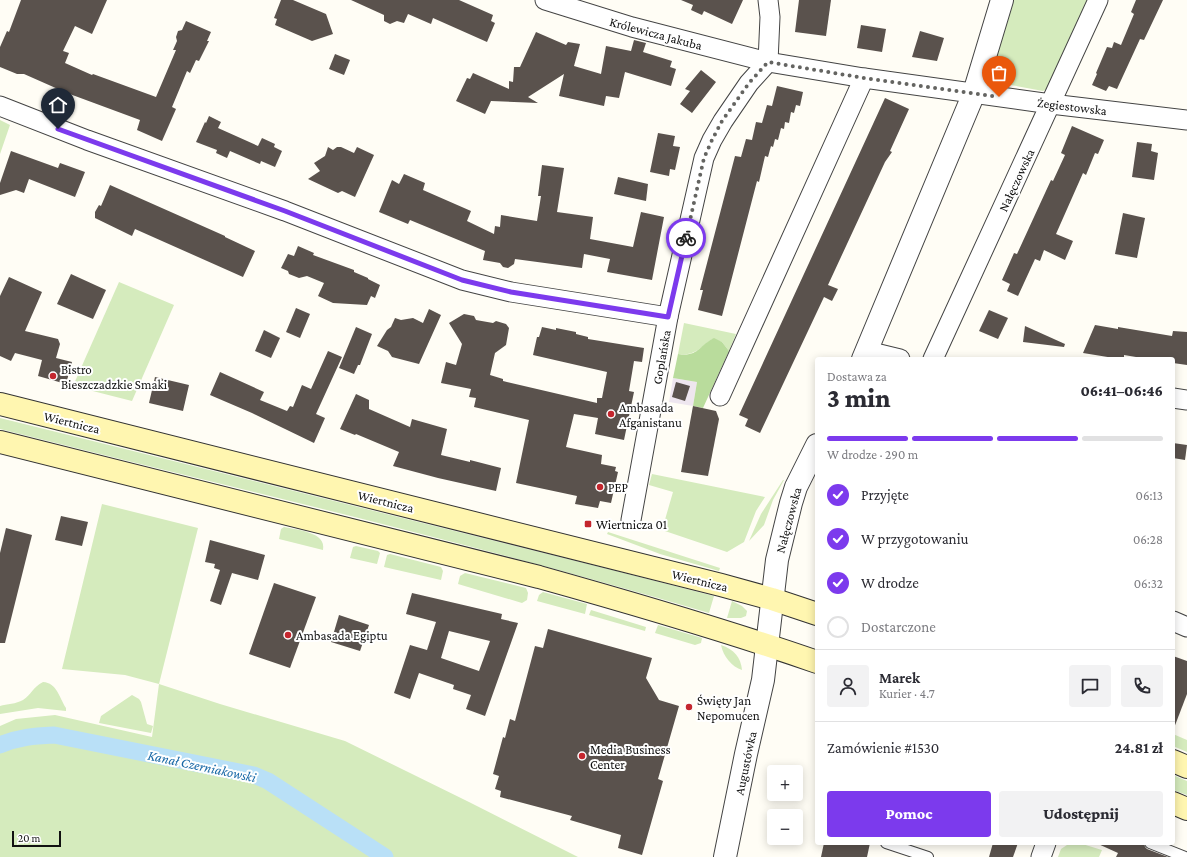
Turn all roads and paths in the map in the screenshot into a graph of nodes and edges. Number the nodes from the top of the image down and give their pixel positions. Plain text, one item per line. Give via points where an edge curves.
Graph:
1 (545, 0) edge
2 (768, 0) edge
3 (1002, 0) edge
4 (1098, 0) edge
5 (768, 62) junction
6 (864, 78) junction
7 (974, 93) junction
8 (1051, 104) junction
9 (0, 106) edge
10 (1187, 120) edge
11 (668, 317) junction
12 (865, 355) edge
13 (882, 357) edge
14 (934, 357) edge
15 (720, 396) dead end
16 (1175, 398) edge
17 (1187, 400) edge
18 (0, 404) edge
19 (0, 442) edge
20 (815, 449) edge
21 (631, 520) dead end
22 (772, 599) junction
23 (815, 613) edge
24 (1175, 622) edge
25 (1187, 627) edge
26 (767, 645) junction
27 (815, 661) edge
28 (1175, 762) edge
29 (1187, 767) edge
30 (1175, 804) edge
31 (1187, 809) edge
32 (892, 845) edge
33 (1045, 845) edge
34 (1155, 845) edge
35 (725, 857) edge
36 (928, 857) edge
37 (1041, 857) edge
38 (1185, 857) edge

1 - 5 street, Królewicza Jakuba via 632,27
2 - 5 street
3 - 7 street
4 - 8 street, Nałęczowska
5 - 6 street, Żegiestowska
5 - 11 street, Goplańska via 749,83 722,121 704,158
6 - 7 street, Żegiestowska
6 - 15 street
7 - 8 street, Żegiestowska
7 - 12 street
8 - 10 street, Żegiestowska
8 - 14 street, Nałęczowska
9 - 11 street via 285,211 462,280 511,292
11 - 21 street, Goplańska
12 - 13 street
16 - 17 street
18 - 22 main road, Wiertnicza
19 - 26 main road via 539,577
20 - 22 street, Nałęczowska via 790,503 777,560
22 - 23 main road, Wiertnicza
22 - 26 street, Nałęczowska
24 - 25 street
26 - 27 main road
26 - 35 street, Augustówka via 763,680
28 - 29 main road
30 - 31 main road
32 - 36 lane
33 - 37 street
34 - 38 lane

